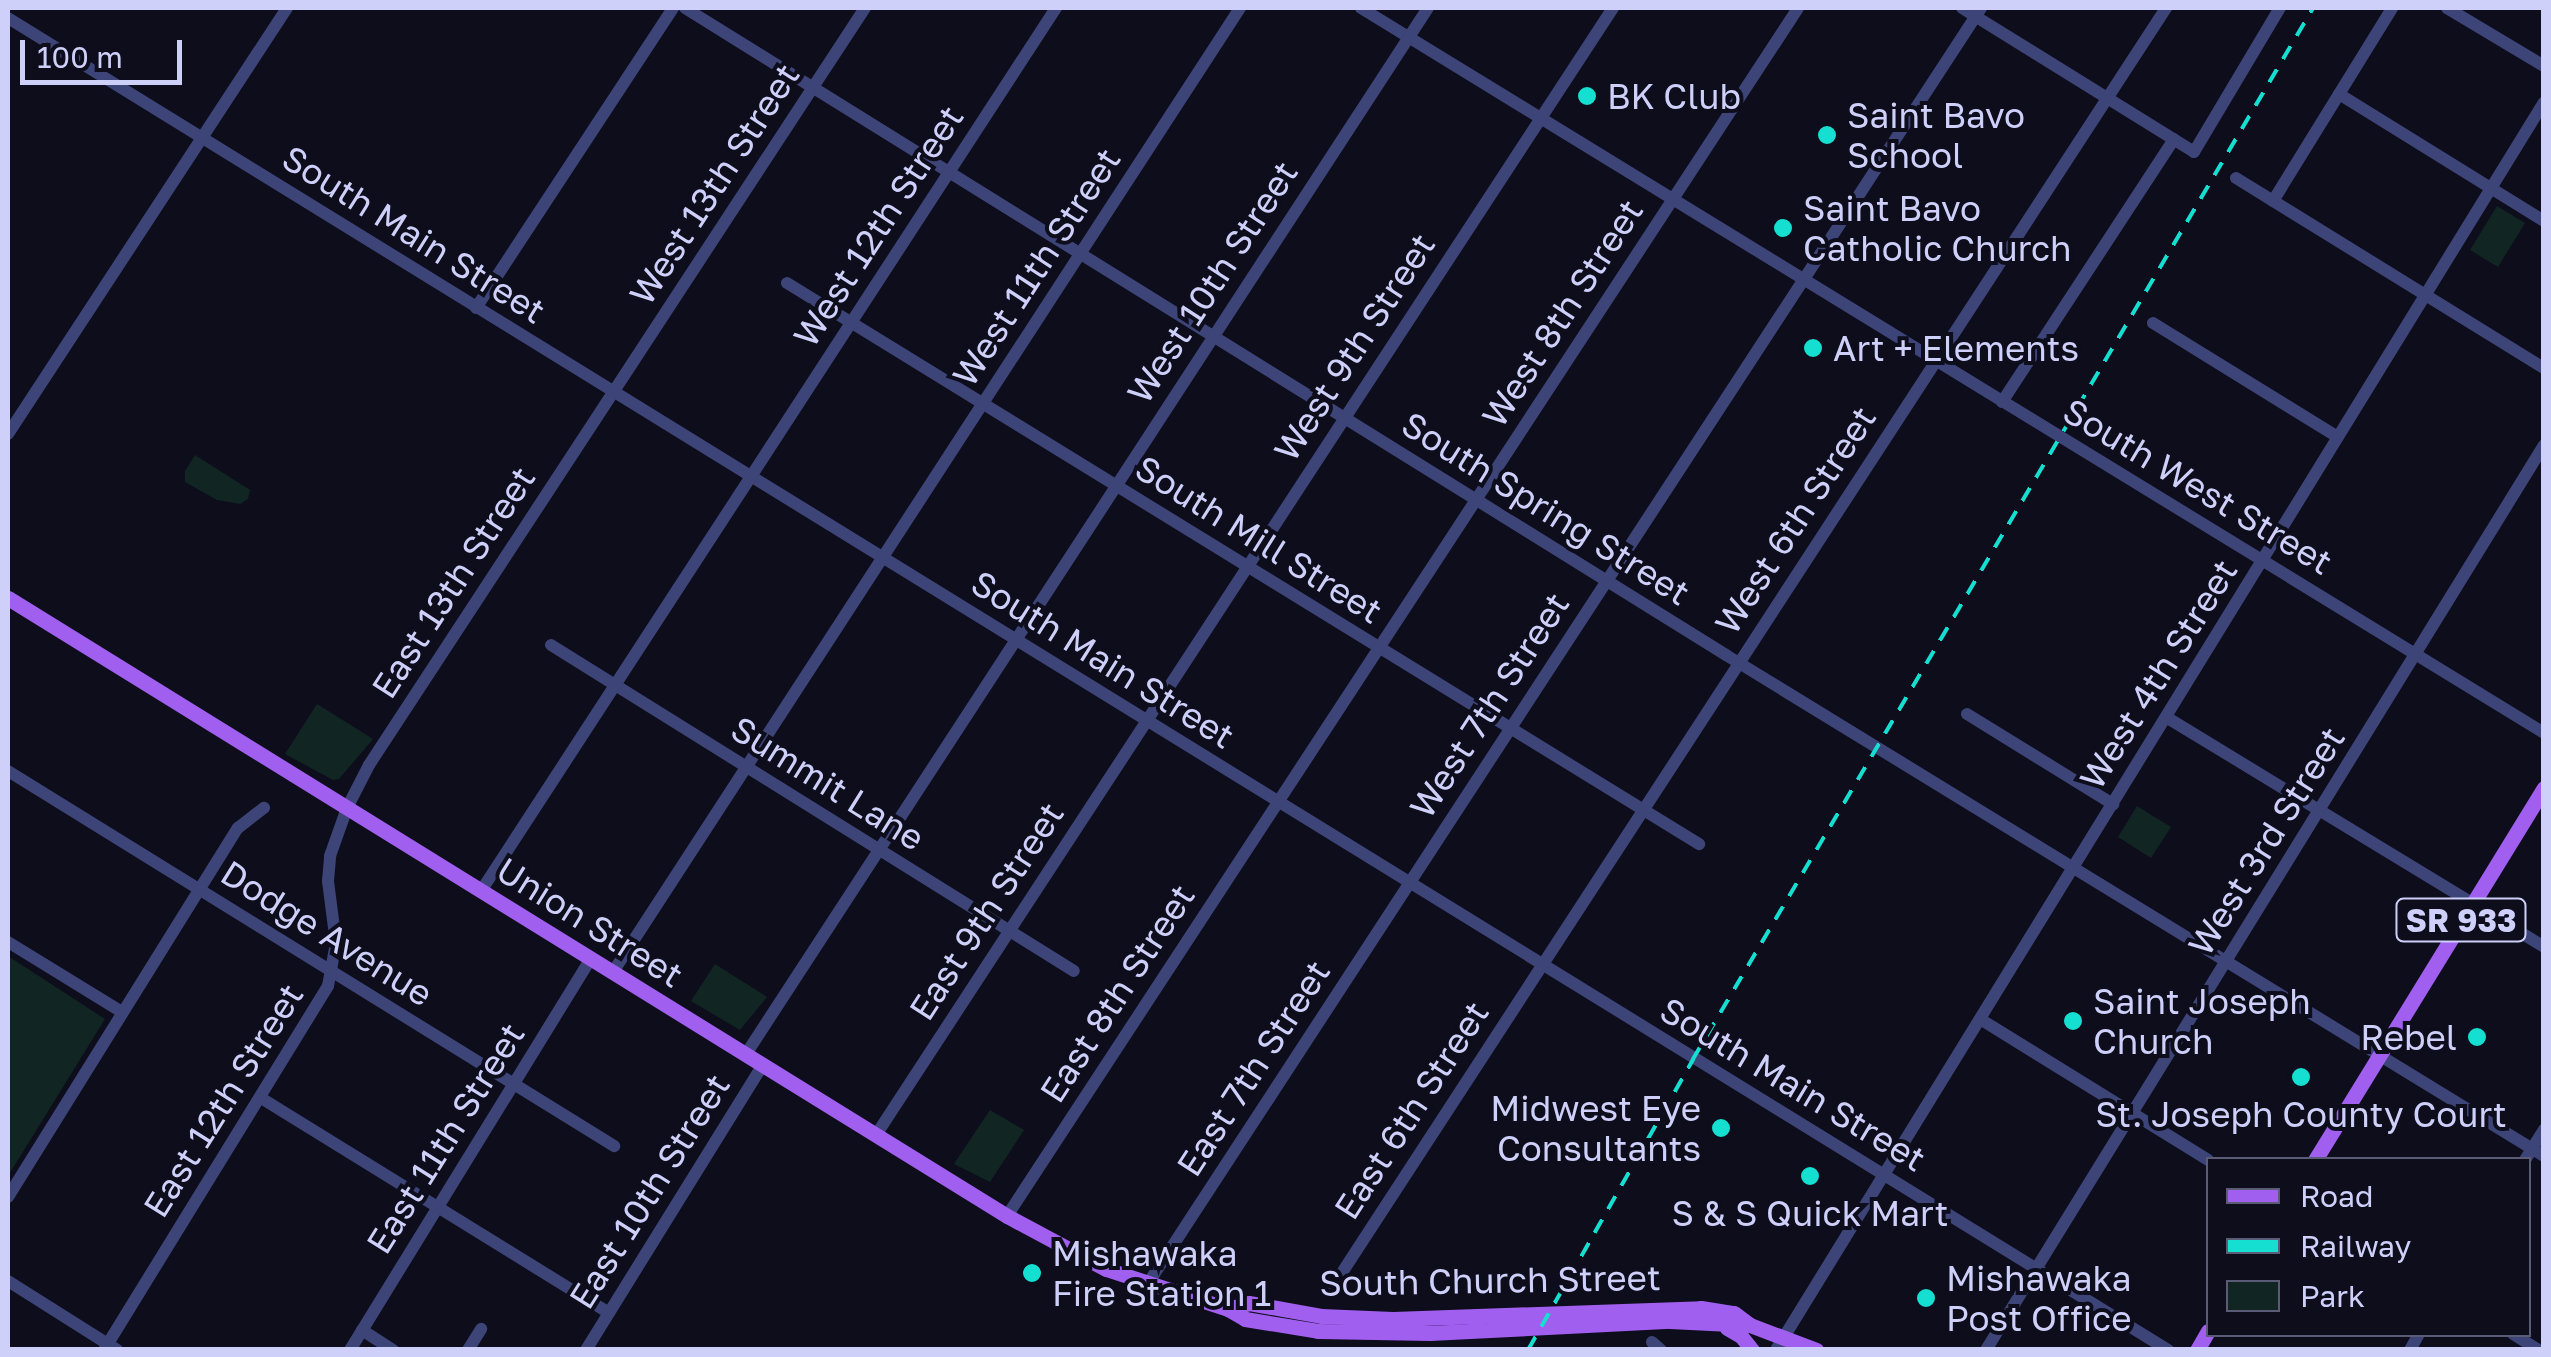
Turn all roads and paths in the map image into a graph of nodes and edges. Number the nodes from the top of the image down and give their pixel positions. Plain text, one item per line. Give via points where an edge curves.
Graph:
1 (287, 8) edge
2 (674, 8) edge
3 (685, 8) edge
4 (865, 8) edge
5 (1056, 8) edge
6 (1240, 8) edge
7 (1361, 8) edge
8 (1428, 8) edge
9 (1613, 8) edge
10 (1798, 8) edge
11 (1962, 8) edge
12 (2166, 8) edge
13 (2280, 8) edge
14 (2392, 8) edge
15 (2447, 8) edge
16 (1979, 12) edge
17 (8, 18) edge
18 (1408, 37) junction
19 (2544, 66) edge
20 (813, 87) junction
21 (2339, 94) junction
22 (2106, 98) junction
23 (2544, 102) edge
24 (1540, 119) junction
25 (201, 138) junction
26 (2174, 139) junction
27 (948, 172) junction
28 (2236, 178) dead end
29 (2490, 188) junction
30 (1673, 200) junction
31 (2273, 201) junction
32 (2544, 221) edge
33 (1080, 254) junction
34 (1804, 280) junction
35 (788, 283) dead end
36 (2423, 294) junction
37 (476, 308) junction
38 (852, 322) junction
39 (2153, 324) dead end
40 (1212, 336) junction
41 (1935, 361) junction
42 (2544, 368) edge
43 (613, 392) junction
44 (2002, 402) junction
45 (983, 403) junction
46 (1343, 418) junction
47 (8, 434) edge
48 (2336, 436) junction
49 (2544, 445) edge
50 (750, 477) junction
51 (1116, 485) junction
52 (1475, 499) junction
53 (882, 558) junction
54 (2262, 562) junction
55 (1247, 566) junction
56 (1607, 580) junction
57 (8, 598) edge
58 (1014, 640) junction
59 (551, 645) dead end
60 (1378, 648) junction
61 (2416, 655) junction
62 (1738, 662) junction
63 (614, 686) junction
64 (1968, 714) dead end
65 (2166, 717) junction
66 (1147, 721) junction
67 (1509, 728) junction
68 (2544, 734) edge
69 (746, 768) junction
70 (8, 770) edge
71 (2544, 788) edge
72 (1278, 803) junction
73 (2113, 804) junction
74 (264, 808) dead end
75 (347, 808) junction
76 (1643, 810) junction
77 (2320, 810) junction
78 (1699, 844) dead end
79 (878, 849) junction
80 (2074, 868) junction
81 (1408, 883) junction
82 (198, 889) junction
83 (481, 891) junction
84 (2472, 902) junction
85 (1008, 930) junction
86 (8, 942) edge
87 (2544, 947) edge
88 (592, 959) junction
89 (2229, 959) junction
90 (1541, 965) junction
91 (1074, 971) dead end
92 (332, 972) junction
93 (613, 972) junction
94 (122, 1012) junction
95 (1980, 1019) junction
96 (2380, 1053) junction
97 (746, 1054) junction
98 (763, 1064) junction
99 (514, 1084) junction
100 (261, 1098) junction
101 (2134, 1114) junction
102 (2544, 1130) edge
103 (876, 1135) junction
104 (614, 1146) dead end
105 (2534, 1154) edge
106 (2317, 1157) edge
107 (2206, 1159) edge
108 (1884, 1176) junction
109 (8, 1197) edge
110 (439, 1207) junction
111 (1006, 1216) junction
112 (2038, 1268) junction
113 (8, 1282) edge
114 (1147, 1285) junction
115 (1332, 1288) dead end
116 (1228, 1309) junction
117 (608, 1313) junction
118 (1719, 1324) junction
119 (1750, 1324) junction
120 (481, 1329) dead end
121 (362, 1330) junction
122 (1780, 1342) edge
123 (110, 1348) edge
124 (350, 1350) edge
125 (393, 1350) edge
126 (468, 1350) edge
127 (586, 1350) edge
128 (1752, 1350) edge
129 (1816, 1350) edge
130 (1986, 1350) edge
131 (2168, 1350) edge

1 - 25 street
2 - 37 street
3 - 20 street, South Spring Street
4 - 20 street, West 13th Street
5 - 27 street, West 12th Street
6 - 33 street, West 11th Street
7 - 18 street, South West Street
8 - 18 street, West 10th Street
9 - 24 street, West 9th Street
10 - 30 street, West 8th Street
11 - 16 street
12 - 22 street, West 6th Street
13 - 26 street via 2194,152
14 - 21 street
15 - 19 street
16 - 22 street
16 - 34 street, West 7th Street
17 - 25 street, South Main Street
18 - 24 street, South West Street
18 - 40 street, West 10th Street
20 - 27 street, South Spring Street
20 - 43 street, West 13th Street
21 - 29 street
21 - 31 street
22 - 26 street
22 - 41 street, West 6th Street
23 - 29 street, West 4th Street
24 - 30 street, South West Street
24 - 46 street, West 9th Street
25 - 37 street, South Main Street
25 - 47 street
26 - 44 street
27 - 33 street, South Spring Street
27 - 38 street, West 12th Street
28 - 31 street
29 - 32 street
29 - 36 street, West 4th Street
30 - 34 street, South West Street
30 - 52 street, West 8th Street
31 - 36 street
33 - 40 street, South Spring Street
33 - 45 street, West 11th Street
34 - 41 street, South West Street
34 - 56 street, West 7th Street
35 - 38 street, South Mill Street
36 - 42 street
36 - 48 street, West 4th Street
37 - 43 street, South Main Street
38 - 45 street, South Mill Street
38 - 50 street, West 12th Street
39 - 48 street
40 - 46 street, South Spring Street
40 - 51 street, West 10th Street
41 - 44 street, South West Street
41 - 62 street, West 6th Street
43 - 50 street, South Main Street
43 - 75 street, East 13th Street via 382,743
44 - 54 street, South West Street
45 - 51 street, South Mill Street
45 - 53 street, West 11th Street
46 - 52 street, South Spring Street
46 - 55 street, West 9th Street
48 - 54 street, West 4th Street
49 - 61 street, West 3rd Street
50 - 53 street, South Main Street
50 - 63 street
51 - 55 street, South Mill Street
51 - 58 street, West 10th Street
52 - 56 street, South Spring Street
52 - 60 street, West 8th Street
53 - 58 street, South Main Street
53 - 69 street
54 - 61 street, South West Street
54 - 65 street, West 4th Street
55 - 60 street, South Mill Street
55 - 66 street, West 9th Street
56 - 62 street, South Spring Street
56 - 67 street, West 7th Street
57 - 75 main road, Union Street
58 - 66 street, South Main Street
58 - 79 street, East 10th Street
59 - 63 street, Summit Lane
60 - 67 street, South Mill Street
60 - 72 street, West 8th Street
61 - 68 street, South West Street
61 - 77 street, West 3rd Street
62 - 76 street, West 6th Street
62 - 80 street, South Spring Street
63 - 69 street, Summit Lane
63 - 83 street
64 - 73 street
65 - 73 street, West 4th Street
65 - 77 street
66 - 72 street, South Main Street
66 - 85 street, East 9th Street
67 - 76 street, South Mill Street
67 - 81 street, West 7th Street
69 - 79 street, Summit Lane
69 - 93 street
70 - 82 street, Dodge Avenue
71 - 84 main road, SR 933
72 - 81 street, South Main Street
72 - 111 street, East 8th Street
73 - 80 street, West 4th Street
74 - 82 street via 238,828
75 - 83 main road, Union Street
75 - 92 street, East 12th Street via 328,870 336,930
76 - 78 street, South Mill Street
76 - 90 street, West 6th Street
77 - 84 street
77 - 89 street, West 3rd Street
79 - 85 street, Summit Lane
79 - 97 street, East 10th Street
80 - 89 street, South Spring Street
80 - 95 street, West 4th Street
81 - 90 street, South Main Street
81 - 114 street, East 7th Street
82 - 92 street, Dodge Avenue
82 - 94 street
83 - 88 main road, Union Street
84 - 87 street
84 - 96 main road, SR 933
85 - 91 street, Summit Lane
85 - 103 street, East 9th Street
86 - 94 street
88 - 93 main road, Union Street
88 - 99 street, East 11th Street
89 - 96 street, South Spring Street
89 - 101 street, West 3rd Street
90 - 108 street, South Main Street
90 - 115 street, East 6th Street
92 - 99 street, Dodge Avenue
92 - 100 street, East 12th Street
93 - 97 main road, Union Street
94 - 109 street
95 - 101 street
95 - 108 street, West 4th Street
96 - 105 street, South Spring Street
96 - 106 main road, SR 933
97 - 98 main road, Union Street
98 - 103 main road, Union Street
98 - 117 street, East 10th Street
99 - 104 street, Dodge Avenue
99 - 110 street, East 11th Street
100 - 110 street
100 - 123 street, East 12th Street
101 - 107 street
101 - 112 street, West 3rd Street
102 - 105 street
103 - 111 main road, Union Street
108 - 112 street, South Main Street
108 - 122 street, West 4th Street
110 - 117 street
110 - 121 street, East 11th Street
111 - 114 main road, Union Street
112 - 130 street, West 3rd Street
112 - 131 street, South Main Street
113 - 123 street
114 - 116 main road, South Church Street
116 - 118 main road, South Church Street via 1245,1319 1365,1334
116 - 119 main road, South Church Street via 1249,1304 1392,1319 1701,1308 1734,1313
117 - 127 street, East 10th Street
118 - 119 main road, South Church Street
118 - 128 main road
119 - 122 main road, South Church Street
120 - 126 street
121 - 124 street, East 11th Street
121 - 125 street
122 - 129 main road, South Church Street

